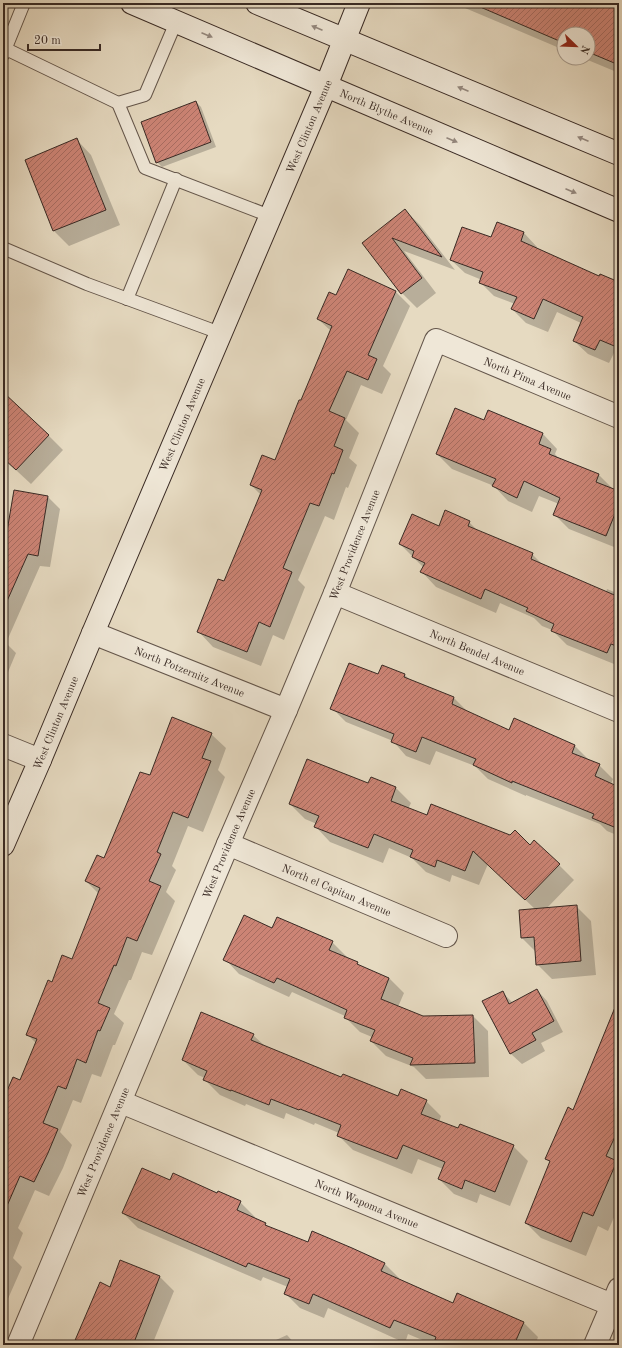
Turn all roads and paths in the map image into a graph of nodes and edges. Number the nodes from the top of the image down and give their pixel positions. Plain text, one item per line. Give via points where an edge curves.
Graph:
1 (24, 3) edge
2 (132, 3) edge
3 (257, 3) edge
4 (359, 3) edge
5 (176, 22) junction
6 (345, 40) junction
7 (4, 52) edge
8 (326, 86) junction
9 (118, 103) junction
10 (619, 154) edge
11 (176, 179) junction
12 (619, 211) edge
13 (270, 216) junction
14 (3, 248) edge
15 (128, 299) junction
16 (220, 334) junction
17 (436, 340) joint
18 (619, 417) edge
19 (335, 593) junction
20 (93, 633) junction
21 (286, 710) junction
22 (619, 711) edge
23 (3, 745) edge
24 (40, 760) junction
25 (228, 844) junction
26 (3, 845) edge
27 (446, 936) dead end
28 (120, 1102) junction
29 (616, 1297) edge
30 (18, 1345) edge
31 (595, 1345) edge

1 - 7 lane
2 - 5 street, North Blythe Avenue
6 -> 3 street
4 - 6 street, West Clinton Avenue
5 -> 8 street, North Blythe Avenue
5 - 9 lane via 145,95
6 - 8 street, West Clinton Avenue
10 -> 6 street
7 - 9 lane
8 -> 12 street, North Blythe Avenue
8 - 13 street, West Clinton Avenue
9 - 11 lane via 145,168
11 - 13 lane
11 - 15 lane
13 - 16 street, West Clinton Avenue
14 - 15 lane
15 - 16 lane
16 - 20 street, West Clinton Avenue
17 - 18 street, North Pima Avenue
17 - 19 street, West Providence Avenue
19 - 21 street, West Providence Avenue
19 - 22 street, North Bendel Avenue
20 - 21 street, North Potzernitz Avenue
20 - 24 street, West Clinton Avenue
21 - 25 street, West Providence Avenue
23 - 24 street
24 - 26 street, West Clinton Avenue
25 - 27 street, North el Capitan Avenue
25 - 28 street, West Providence Avenue
28 - 29 street, North Wapoma Avenue
28 - 30 street, West Providence Avenue
29 - 31 street

